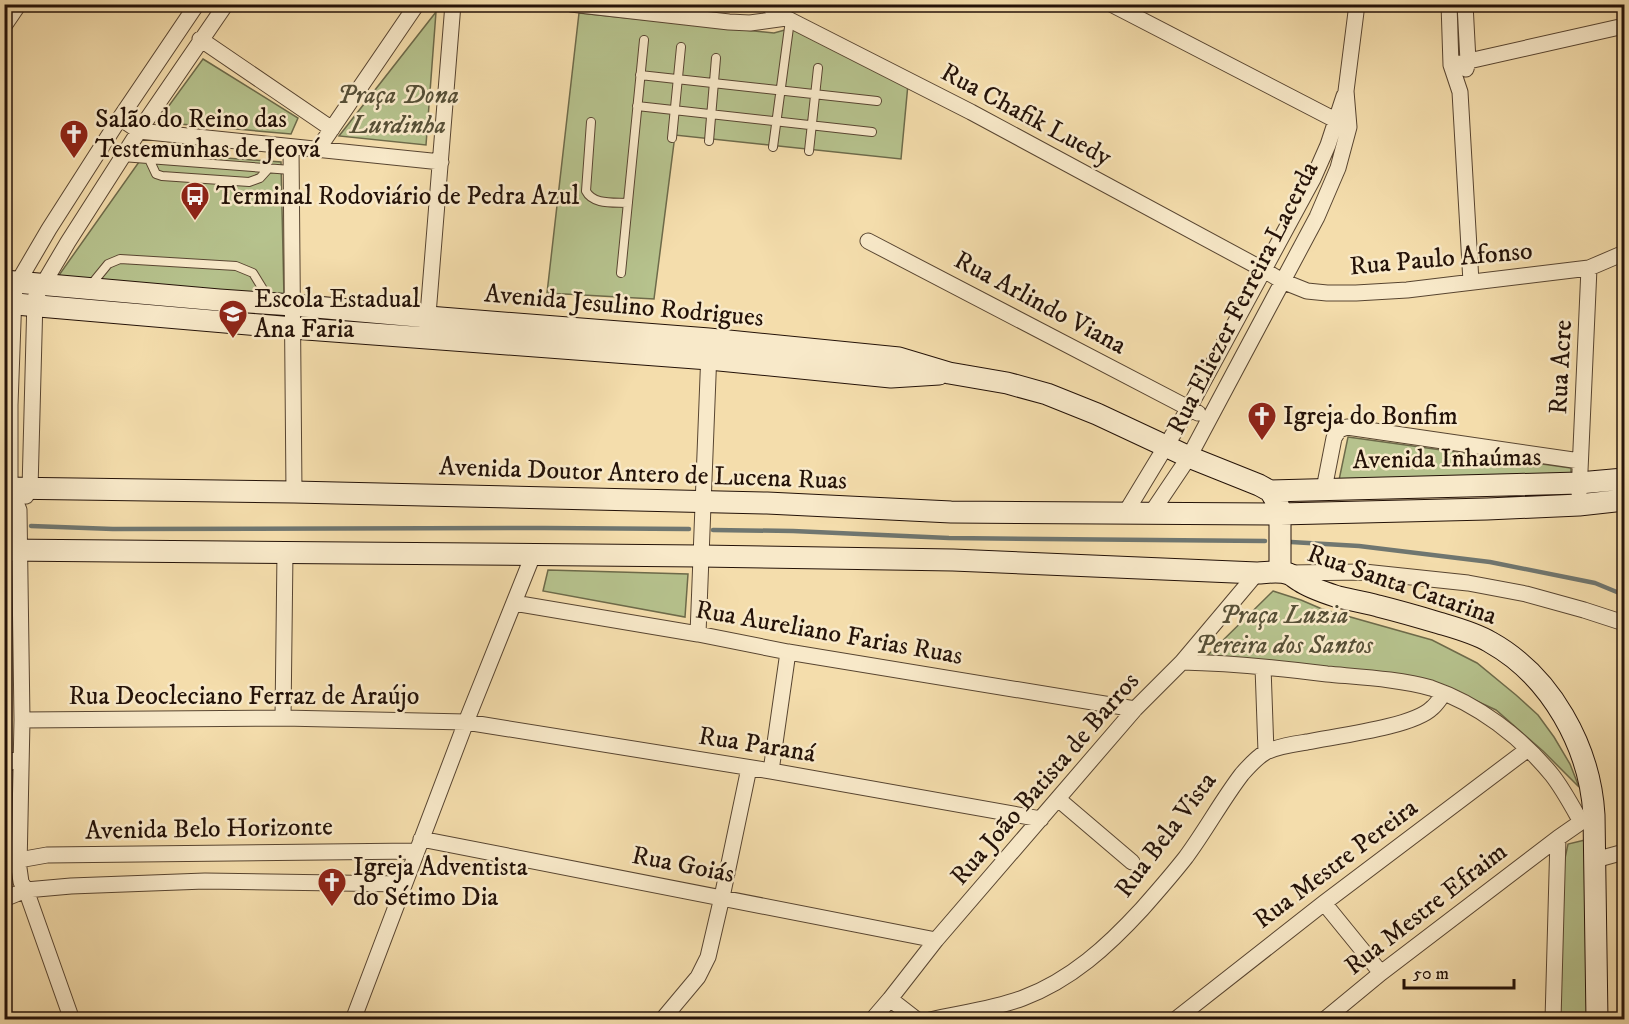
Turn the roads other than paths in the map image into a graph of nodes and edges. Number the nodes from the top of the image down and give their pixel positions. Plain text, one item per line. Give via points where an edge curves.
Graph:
1 (19, 4) edge
2 (197, 4) edge
3 (226, 4) edge
4 (417, 4) edge
5 (453, 4) edge
6 (571, 4) edge
7 (766, 4) edge
8 (1111, 4) edge
9 (1357, 4) edge
10 (1449, 4) edge
11 (1466, 4) edge
12 (790, 14) edge
13 (4, 26) edge
14 (1624, 26) edge
15 (200, 39) junction
16 (644, 40) dead end
17 (681, 47) dead end
18 (716, 58) dead end
19 (1468, 61) junction
20 (1451, 65) junction
21 (818, 69) dead end
22 (640, 75) junction
23 (678, 79) junction
24 (714, 83) junction
25 (780, 91) junction
26 (1460, 92) junction
27 (815, 94) junction
28 (877, 101) dead end
29 (637, 106) junction
30 (675, 110) junction
31 (711, 114) junction
32 (120, 118) junction
33 (591, 122) dead end
34 (776, 122) junction
35 (1342, 123) junction
36 (812, 126) junction
37 (332, 129) junction
38 (139, 131) junction
39 (872, 132) dead end
40 (672, 138) dead end
41 (709, 141) dead end
42 (291, 147) junction
43 (773, 147) dead end
44 (318, 149) junction
45 (808, 151) dead end
46 (122, 157) junction
47 (149, 159) junction
48 (441, 162) junction
49 (269, 168) junction
50 (291, 170) junction
51 (628, 203) junction
52 (49, 229) junction
53 (868, 241) dead end
54 (68, 242) junction
55 (1624, 253) edge
56 (1589, 268) junction
57 (1264, 270) junction
58 (621, 273) dead end
59 (11, 281) edge
60 (1282, 281) junction
61 (1471, 282) junction
62 (43, 284) junction
63 (87, 288) junction
64 (9, 303) edge
65 (271, 303) junction
66 (293, 304) junction
67 (34, 306) junction
68 (427, 327) junction
69 (293, 328) junction
70 (709, 349) junction
71 (7, 405) edge
72 (32, 406) junction
73 (1190, 408) junction
74 (1209, 419) junction
75 (1167, 446) junction
76 (1189, 457) junction
77 (1580, 460) junction
78 (1624, 480) edge
79 (1579, 483) junction
80 (15, 488) edge
81 (1324, 489) junction
82 (1270, 491) junction
83 (294, 492) junction
84 (1624, 500) edge
85 (702, 503) junction
86 (1579, 504) junction
87 (1126, 512) junction
88 (1152, 512) junction
89 (1280, 514) junction
90 (12, 550) edge
91 (285, 552) junction
92 (533, 555) junction
93 (700, 556) junction
94 (1257, 573) junction
95 (1284, 573) junction
96 (514, 603) junction
97 (1624, 623) edge
98 (698, 634) junction
99 (788, 652) junction
100 (1182, 662) junction
101 (1263, 667) junction
102 (1444, 693) junction
103 (1135, 709) junction
104 (283, 718) junction
105 (22, 720) junction
106 (466, 722) junction
107 (1528, 749) junction
108 (1266, 752) junction
109 (21, 757) junction
110 (4, 765) edge
111 (749, 768) junction
112 (771, 771) junction
113 (1058, 800) junction
114 (1587, 818) junction
115 (1041, 819) junction
116 (1558, 838) junction
117 (419, 845) junction
118 (1624, 852) edge
119 (12, 858) edge
120 (1595, 860) junction
121 (1132, 862) dead end
122 (4, 867) edge
123 (404, 884) junction
124 (26, 890) junction
125 (722, 897) junction
126 (4, 899) edge
127 (1324, 903) junction
128 (936, 940) junction
129 (1381, 973) junction
130 (890, 999) junction
131 (72, 1020) edge
132 (352, 1020) edge
133 (662, 1020) edge
134 (872, 1020) edge
135 (917, 1020) edge
136 (930, 1020) edge
137 (1175, 1020) edge
138 (1324, 1020) edge
139 (1553, 1020) edge
140 (1597, 1020) edge

1 - 13 street
2 - 32 street
3 - 15 street
4 - 37 street
5 - 48 street
6 - 12 street via 750,23
7 - 12 street, Rua Chafik Luedy
8 - 35 street
9 - 35 street, Rua Eliezer Ferreira Lacerda
10 - 20 street
11 - 19 street
12 - 25 lane
12 - 57 street, Rua Chafik Luedy
14 - 19 street
15 - 37 street
15 - 38 street
16 - 22 lane
17 - 23 lane
18 - 24 lane
19 - 20 street
19 - 26 street
20 - 26 street
21 - 27 lane
22 - 23 lane
22 - 29 lane
23 - 24 lane
23 - 30 lane
24 - 25 lane
24 - 31 lane
25 - 27 lane
25 - 34 lane
26 - 61 street
27 - 28 lane
27 - 36 lane
29 - 30 lane
29 - 51 lane
30 - 31 lane
30 - 40 lane
31 - 34 lane
31 - 41 lane
32 - 38 street
32 - 52 street
33 - 51 lane via 586,191 595,200
34 - 36 lane
34 - 43 lane
35 - 57 street, Rua Eliezer Ferreira Lacerda
35 - 60 street, Rua Eliezer Ferreira Lacerda via 1338,168
36 - 39 lane
36 - 45 lane
37 - 44 street
38 - 42 street
38 - 46 street
42 - 44 street
42 - 50 street
44 - 48 street
46 - 47 lane
46 - 54 street
47 - 49 lane
47 - 49 lane via 156,174 173,177 249,182 260,178
48 - 68 street
49 - 50 lane
50 - 66 street
51 - 58 lane
52 - 54 street
52 - 59 street
53 - 73 street, Rua Arlindo Viana
54 - 62 street
55 - 56 street, Rua Paulo Afonso
56 - 61 street, Rua Paulo Afonso
56 - 77 street, Rua Acre
57 - 60 street, Rua Paulo Afonso
57 - 73 street, Rua Eliezer Ferreira Lacerda
59 - 62 main road, Avenida Jesulino Rodrigues
59 - 64 street
60 - 61 street, Rua Paulo Afonso via 1307,291 1336,293
60 - 74 street, Rua Eliezer Ferreira Lacerda
62 - 63 main road, Avenida Jesulino Rodrigues
62 - 67 street
63 - 65 main road, Avenida Jesulino Rodrigues
63 - 65 lane via 108,264 120,259 236,266 253,273
64 - 67 main road, Avenida Jesulino Rodrigues
64 - 71 street
65 - 66 main road, Avenida Jesulino Rodrigues
66 - 68 main road, Avenida Jesulino Rodrigues
66 - 69 street
67 - 69 main road, Avenida Jesulino Rodrigues
67 - 72 street
68 - 69 main road, Avenida Jesulino Rodrigues
68 - 70 main road, Avenida Jesulino Rodrigues
69 - 83 street
70 - 75 main road, Avenida Jesulino Rodrigues via 891,377 949,373 1007,383 1047,394
70 - 85 street
71 - 72 street
71 - 80 street
72 - 80 street
73 - 74 street, Rua Arlindo Viana
73 - 75 street, Rua Eliezer Ferreira Lacerda
74 - 76 street, Rua Eliezer Ferreira Lacerda
75 - 76 main road, Avenida Jesulino Rodrigues
75 - 87 street, Rua Eliezer Ferreira Lacerda
76 - 82 main road, Avenida Jesulino Rodrigues
76 - 88 street, Rua Eliezer Ferreira Lacerda
77 - 79 street, Rua Acre
77 - 81 street via 1347,427 1334,438
78 - 79 main road, Avenida Inhaúmas
79 - 81 main road, Avenida Inhaúmas
79 - 86 street, Rua Acre
80 - 83 main road, Avenida Doutor Antero de Lucena Ruas
80 - 90 street via 19,510
81 - 82 main road, Avenida Inhaúmas
82 - 89 main road
83 - 85 main road, Avenida Doutor Antero de Lucena Ruas
84 - 86 main road, Avenida Inhaúmas
85 - 87 main road, Avenida Doutor Antero de Lucena Ruas via 951,512
85 - 93 street
86 - 89 main road, Avenida Inhaúmas
87 - 88 main road, Avenida Doutor Antero de Lucena Ruas
88 - 89 main road, Avenida Doutor Antero de Lucena Ruas
89 - 95 main road
90 - 91 main road
90 - 105 street
91 - 92 main road
91 - 104 street
92 - 93 main road
92 - 96 street
93 - 94 main road via 953,560
93 - 98 street
94 - 95 main road
94 - 100 street, Rua João Batista de Barros
95 - 97 street via 1364,572 1468,583 1526,594
95 - 114 main road, Rua Santa Catarina via 1336,596 1464,630 1511,657 1531,674 1566,721 1587,767 1591,787
96 - 98 street, Rua Aureliano Farias Ruas
96 - 106 street
98 - 99 street, Rua Aureliano Farias Ruas
99 - 103 street, Rua Aureliano Farias Ruas
99 - 112 street
100 - 101 street
100 - 103 street, Rua João Batista de Barros
101 - 102 street via 1403,682
101 - 108 street
102 - 107 street via 1483,713
102 - 108 street, Rua Bela Vista via 1432,709 1408,721
103 - 113 street, Rua João Batista de Barros
104 - 105 street, Rua Deocleciano Ferraz de Araújo
104 - 106 street, Rua Deocleciano Ferraz de Araújo
105 - 109 street
106 - 111 street, Rua Paraná
106 - 117 street
107 - 114 street
107 - 127 street, Rua Mestre Pereira
108 - 136 street, Rua Bela Vista via 1242,774 1162,887 1098,954 1025,997
109 - 110 street
109 - 119 street
111 - 112 street, Rua Paraná
111 - 125 street
112 - 115 street, Rua Paraná
113 - 115 street, Rua João Batista de Barros
113 - 121 street
114 - 116 street, Rua Mestre Efraim
114 - 120 main road, Rua Santa Catarina
115 - 128 street, Rua João Batista de Barros
116 - 129 street, Rua Mestre Efraim
116 - 139 street
117 - 119 street, Avenida Belo Horizonte
117 - 123 street
117 - 125 street, Rua Goiás
118 - 120 street
119 - 122 street, Avenida Belo Horizonte
119 - 124 street
120 - 140 main road, Rua Santa Catarina
123 - 124 street, Avenida Belo Horizonte via 205,881
123 - 132 street
124 - 126 street, Avenida Belo Horizonte
124 - 131 street
125 - 128 street, Rua Goiás
125 - 133 street via 703,969
127 - 129 street
127 - 137 street, Rua Mestre Pereira
128 - 130 street, Rua João Batista de Barros
129 - 138 street, Rua Mestre Efraim
130 - 134 street, Rua João Batista de Barros
130 - 135 street

